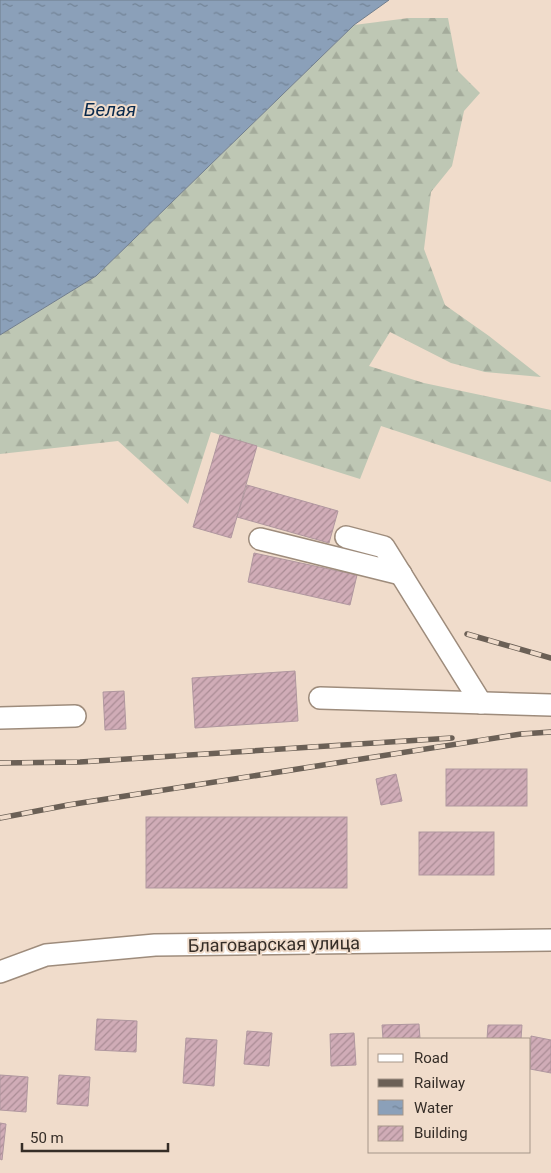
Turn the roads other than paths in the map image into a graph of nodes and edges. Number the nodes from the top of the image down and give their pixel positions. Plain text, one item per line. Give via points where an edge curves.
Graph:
1 (346, 537) dead end
2 (260, 539) dead end
3 (400, 574) junction
4 (320, 698) dead end
5 (481, 703) junction
6 (551, 705) edge
7 (75, 716) dead end
8 (0, 718) edge
9 (551, 940) edge
10 (0, 972) edge

1 - 3 street via 384,547
2 - 3 street
3 - 5 street
4 - 5 street
5 - 6 street
7 - 8 street
9 - 10 street, Благоварская улица via 155,945 46,955

